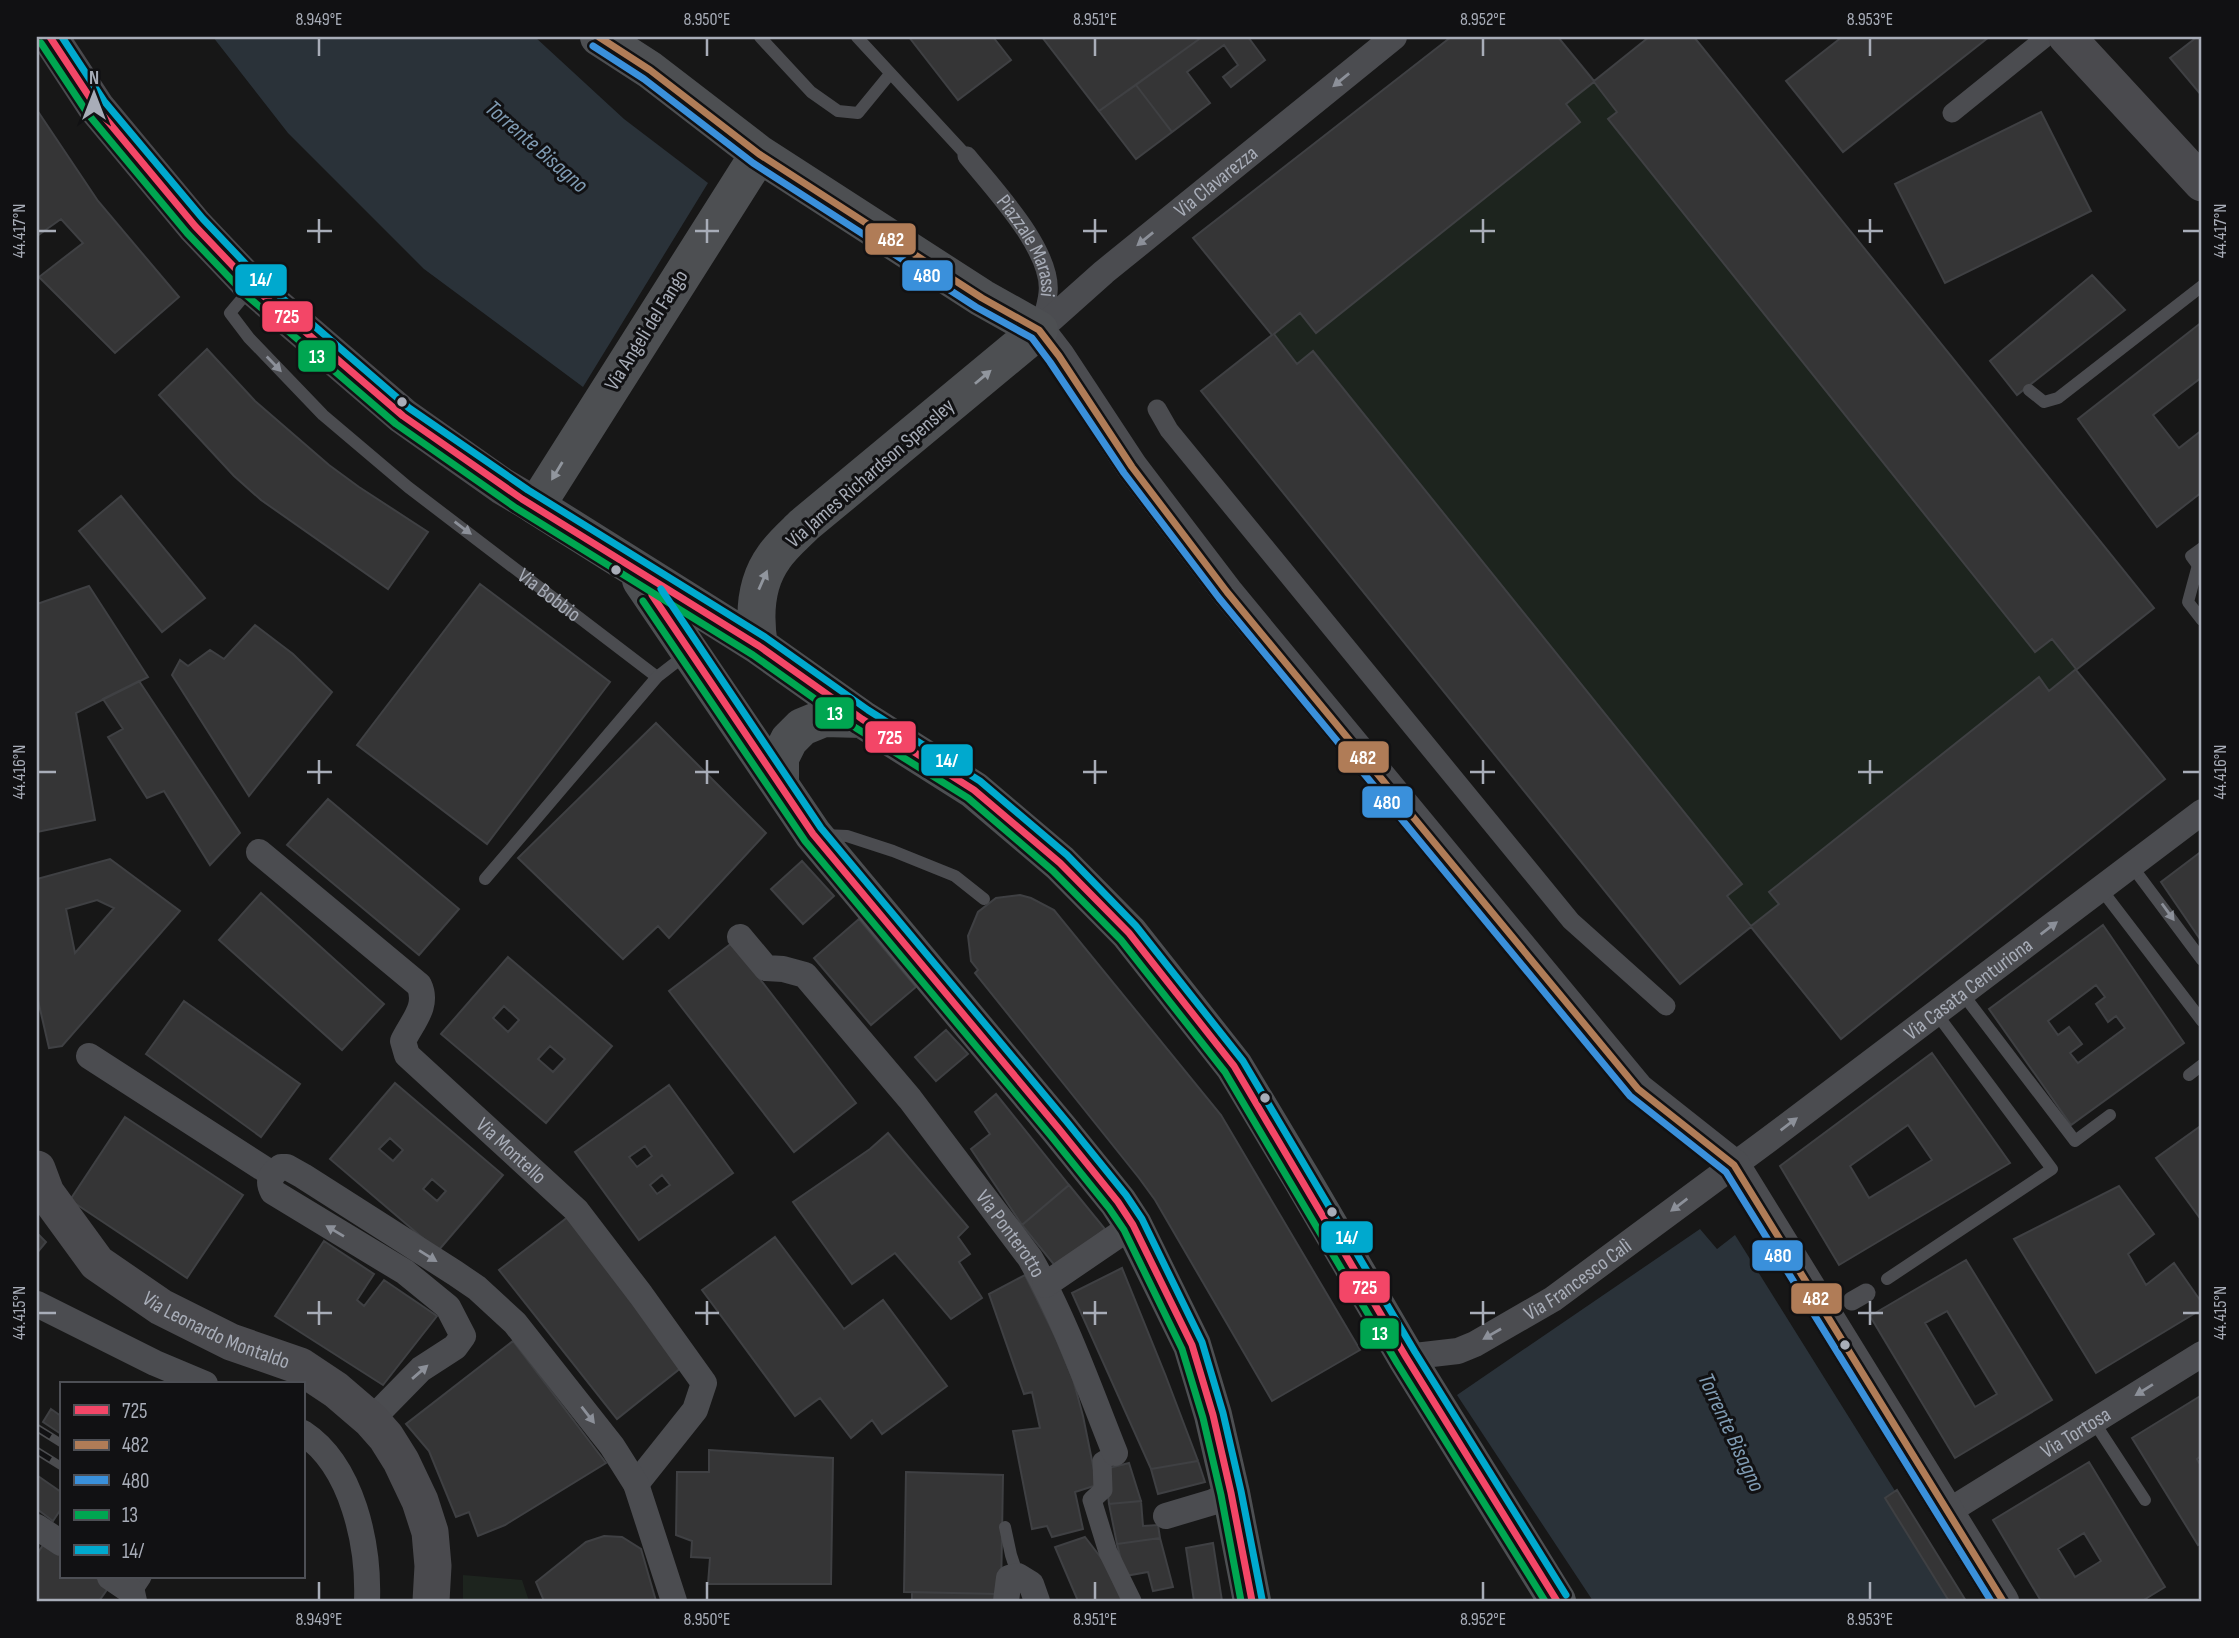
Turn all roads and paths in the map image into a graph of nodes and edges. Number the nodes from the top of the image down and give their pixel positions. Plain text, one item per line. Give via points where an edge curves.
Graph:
1 (599, 37) edge
2 (631, 37) edge
3 (760, 37) edge
4 (857, 37) edge
5 (1394, 37) edge
6 (2046, 37) edge
7 (2067, 37) edge
8 (47, 45) edge
9 (650, 70) junction
10 (890, 74) junction
11 (1952, 113) dead end
12 (759, 154) junction
13 (967, 156) joint
14 (2202, 183) edge
15 (2202, 286) edge
16 (241, 299) junction
17 (1039, 330) junction
18 (2029, 390) dead end
19 (1157, 409) dead end
20 (536, 506) junction
21 (2202, 548) edge
22 (629, 564) junction
23 (2200, 568) edge
24 (2202, 620) edge
25 (759, 646) junction
26 (691, 651) junction
27 (657, 677) junction
28 (862, 719) junction
29 (780, 784) junction
30 (2202, 812) edge
31 (813, 834) junction
32 (259, 852) dead end
33 (2131, 865) junction
34 (485, 879) dead end
35 (2101, 889) junction
36 (984, 899) dead end
37 (740, 937) dead end
38 (2202, 960) edge
39 (1962, 993) junction
40 (1665, 1006) dead end
41 (1936, 1013) junction
42 (2202, 1021) edge
43 (89, 1056) dead end
44 (2202, 1065) edge
45 (2189, 1075) dead end
46 (2109, 1115) dead end
47 (1734, 1165) junction
48 (37, 1169) edge
49 (272, 1174) junction
50 (1133, 1225) junction
51 (1887, 1279) dead end
52 (1045, 1285) junction
53 (37, 1304) edge
54 (2202, 1354) edge
55 (1406, 1357) junction
56 (200, 1382) edge
57 (371, 1420) junction
58 (2094, 1422) junction
59 (304, 1434) edge
60 (1115, 1453) joint
61 (636, 1484) junction
62 (1231, 1493) junction
63 (2145, 1500) dead end
64 (1949, 1511) junction
65 (1166, 1516) dead end
66 (37, 1527) edge
67 (1005, 1527) dead end
68 (60, 1542) edge
69 (1018, 1576) junction
70 (112, 1578) edge
71 (136, 1590) edge
72 (367, 1601) edge
73 (431, 1601) edge
74 (674, 1601) edge
75 (1006, 1601) edge
76 (1037, 1601) edge
77 (1132, 1601) edge
78 (1252, 1601) edge
79 (1557, 1601) edge
80 (2003, 1601) edge

1 - 9 main road, Piazzale Marassi
2 - 9 main road, Piazzale Marassi
3 - 10 lane via 811,92 838,111 858,113
4 - 10 lane, Piazzale Marassi
5 -> 17 street, Via Clavarezza
6 - 11 street
7 - 14 main road
8 - 16 main road via 195,226
9 - 12 main road, Piazzale Marassi
10 - 13 lane, Piazzale Marassi
12 - 17 main road, Piazzale Marassi
12 -> 20 main road, Via Angeli del Fango
13 - 17 street, Piazzale Marassi via 1041,256 1049,291
15 - 18 lane via 2058,398 2044,402
16 - 20 main road
16 -> 27 lane, Via Bobbio via 249,338 323,415 408,487
25 -> 17 main road, Via James Richardson Spensley via 758,591 773,558 804,525
17 - 47 street via 1132,467 1227,592 1638,1089
19 - 40 street via 1169,430 1571,920
20 - 22 main road
21 - 23 lane via 2191,556
22 - 25 main road
22 - 26 main road
23 - 24 lane via 2188,602
25 - 28 main road
26 - 27 lane
26 - 29 main road
27 - 34 lane
28 - 29 main road via 824,718 802,727 780,758
28 - 55 main road via 974,790 1060,863 1129,933 1234,1066
29 - 31 main road
30 - 33 street, Via Casata Centuriona
31 - 36 lane via 847,836 893,851 955,876
31 - 50 main road
32 - 61 street, Via Montello via 419,985 423,1005 403,1041 407,1055 576,1210 704,1383 695,1410
33 - 35 street, Via Casata Centuriona
33 -> 38 lane
39 -> 35 street, Via Casata Centuriona
35 - 42 lane
37 - 52 street, Via Ponterotto via 766,968 805,975 910,1099 1030,1258
39 - 41 street, Via Casata Centuriona
39 - 46 lane via 2075,1141
47 -> 41 street, Via Casata Centuriona
41 - 51 lane via 2052,1170
43 - 49 street
44 - 45 lane
47 -> 55 street, Via Francesco Calì via 1553,1299 1458,1351
47 - 64 street
48 - 57 main road, Via Leonardo Montaldo via 46,1193 97,1263 161,1307 231,1342 300,1366
57 -> 49 street via 421,1369 455,1348 463,1336 459,1324 448,1307 405,1272 273,1192
49 -> 61 street via 287,1167 478,1289 515,1322 612,1446
50 - 52 street
50 - 62 main road via 1192,1345
52 - 60 street, Via Ponterotto
53 - 56 street
54 -> 58 street, Via Tortosa
55 - 79 main road
57 - 73 main road, Via Leonardo Montaldo via 401,1461 420,1500 430,1532
58 - 63 lane
58 - 64 street, Via Tortosa
59 - 72 street via 331,1461 355,1508 363,1539
60 - 77 street, Via Ponterotto via 1102,1461 1102,1490 1093,1500 1108,1552
61 - 74 street
62 - 65 street
62 - 78 main road
64 - 80 street
66 - 68 street
67 - 69 lane
69 - 75 street via 1009,1578
69 - 76 street via 1031,1584
70 - 71 street

